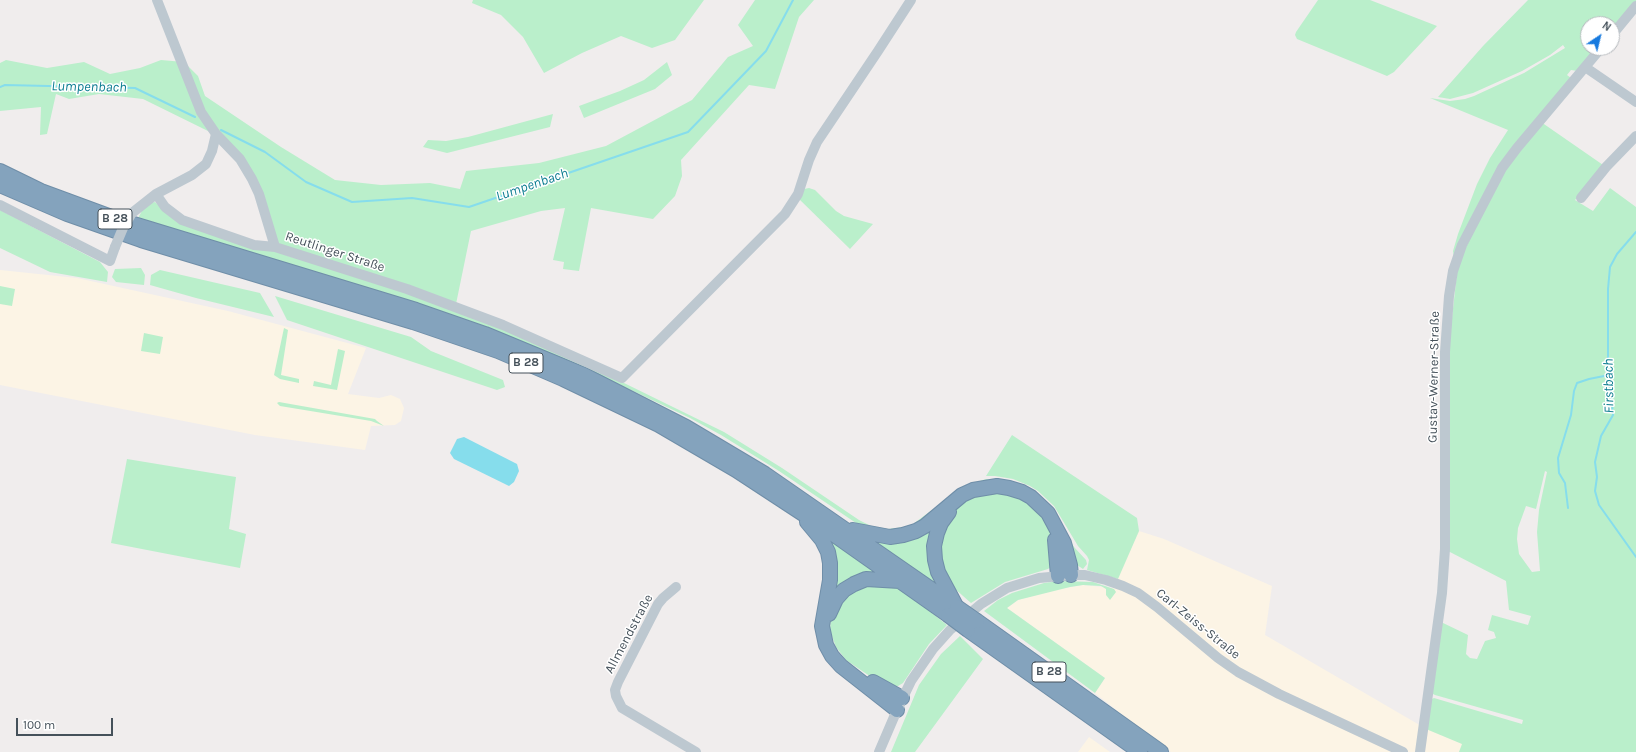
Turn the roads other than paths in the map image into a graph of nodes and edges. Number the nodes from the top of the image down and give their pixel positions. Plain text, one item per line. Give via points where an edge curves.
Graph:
1 (157, 0) edge
2 (910, 0) edge
3 (1636, 6) edge
4 (1620, 25) edge
5 (1594, 56) edge
6 (1585, 67) junction
7 (1636, 102) edge
8 (216, 134) junction
9 (1636, 136) edge
10 (0, 171) edge
11 (0, 185) edge
12 (156, 194) junction
13 (1581, 198) dead end
14 (0, 205) edge
15 (275, 247) junction
16 (798, 510) junction
17 (845, 527) junction
18 (1065, 575) junction
19 (900, 581) junction
20 (676, 587) dead end
21 (954, 609) junction
22 (973, 625) junction
23 (900, 704) junction
24 (696, 752) edge
25 (879, 752) edge
26 (1140, 752) edge
27 (1161, 752) edge
28 (1403, 752) edge
29 (1420, 752) edge

1 - 8 street, Reutlinger Straße via 201,112
2 - 15 street, Reutlinger Straße via 817,142 798,194 785,214 622,378 455,307 354,271
3 - 4 street
5 - 6 street, Gustav-Werner-Straße
6 - 7 street
6 - 29 street, Gustav-Werner-Straße via 1508,160 1497,177 1458,254 1451,279 1445,352 1445,549 1442,593
8 - 12 street via 206,164 192,175
8 - 15 street, Reutlinger Straße via 240,159 252,179
9 - 13 street
10 - 17 highway, B 28 via 116,219 416,310 550,360 616,390 686,427 765,474
11 - 16 highway, B 28 via 67,214 141,240 413,322 518,359 589,390 659,425 732,467
12 - 14 street, bridge via 132,213 110,261
12 - 15 street via 165,207 182,220 254,245
16 - 19 highway, B 28
16 - 23 highway via 822,540 829,558 831,575 822,626 826,645 841,666
17 - 18 highway via 890,537 903,535 925,526 957,499 973,490 997,486 1009,488 1031,497 1048,513 1064,543 1070,565
17 - 21 highway, B 28
18 - 21 highway via 1050,524 1037,507 1009,491 996,490 974,494 947,514 941,523 934,546 938,572
18 - 23 street via 1039,578 1007,588 975,608 933,649 918,670
18 - 28 street, Carl-Zeiss-Straße via 1085,575 1106,580 1138,593 1238,672
19 - 21 highway, B 28
19 - 23 highway via 866,579 844,590 832,606 827,630 833,649 843,662
20 - 24 street, Allmendstraße via 658,604 618,682 616,696 622,708 630,714
21 - 22 highway, B 28, bridge
22 - 26 highway, B 28
22 - 27 highway, B 28
23 - 25 street

